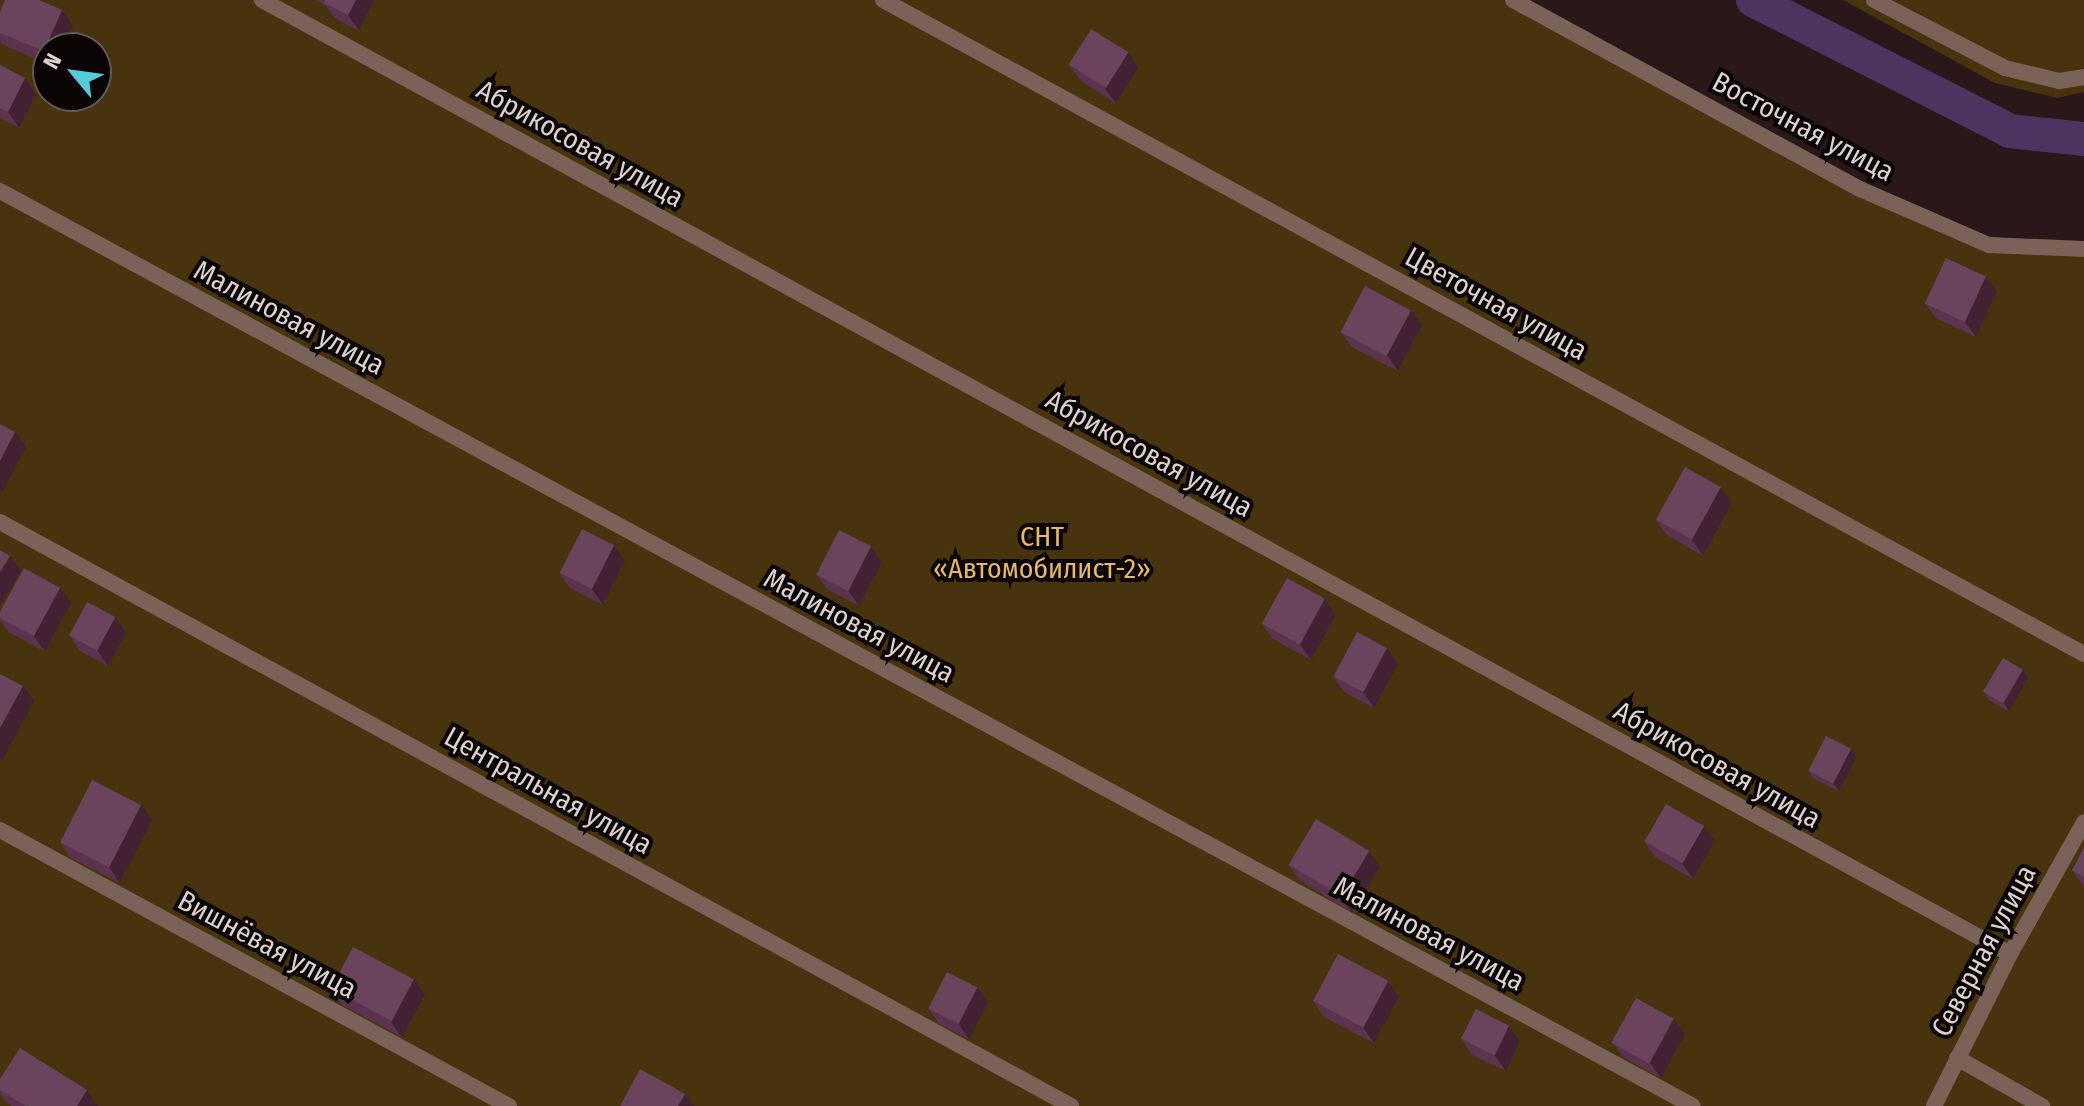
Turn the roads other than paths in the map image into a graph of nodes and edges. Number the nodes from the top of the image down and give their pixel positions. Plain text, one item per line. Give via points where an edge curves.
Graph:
1 (262, 0) edge
2 (883, 0) edge
3 (1513, 0) edge
4 (1874, 0) edge
5 (2084, 77) edge
6 (0, 191) edge
7 (2084, 249) edge
8 (0, 522) edge
9 (2084, 654) edge
10 (2084, 822) edge
11 (0, 830) edge
12 (2010, 954) junction
13 (1957, 1058) junction
14 (509, 1106) edge
15 (1071, 1106) edge
16 (1693, 1106) edge
17 (1934, 1106) edge
18 (2042, 1106) edge

1 - 12 street, Абрикосовая улица
2 - 9 street, Цветочная улица
3 - 7 street, Восточная улица via 1874,195 1989,245
4 - 5 street via 2005,68 2059,81
6 - 16 street, Малиновая улица
8 - 15 street, Центральная улица
10 - 12 street, Северная улица
11 - 14 street, Вишнёвая улица
12 - 13 street, Северная улица
13 - 17 street, Северная улица
13 - 18 street

